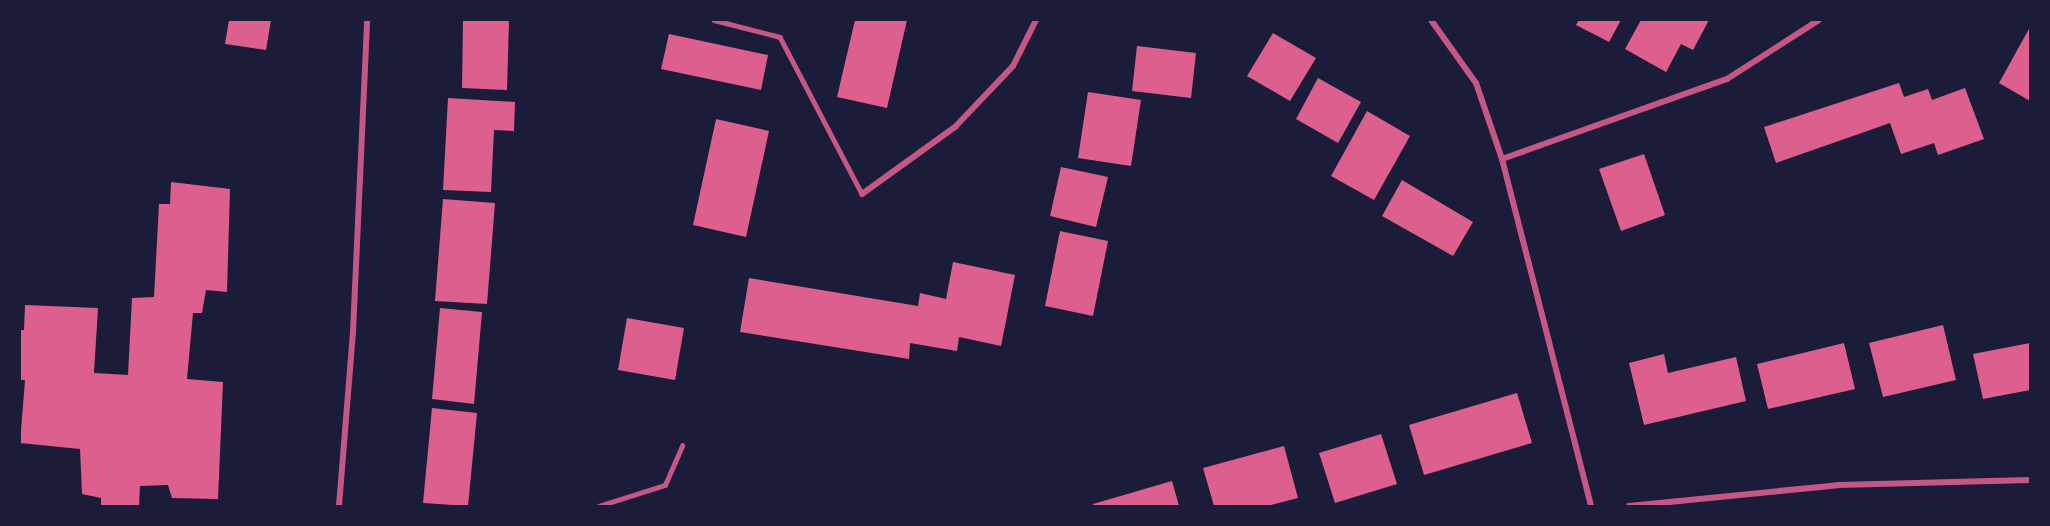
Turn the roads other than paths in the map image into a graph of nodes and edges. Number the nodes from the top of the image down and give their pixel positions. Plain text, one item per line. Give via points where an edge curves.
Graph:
1 (366, 20) edge
2 (714, 20) edge
3 (1036, 20) edge
4 (1431, 20) edge
5 (1820, 20) edge
6 (1502, 159) junction
7 (862, 195) joint
8 (682, 447) dead end
9 (2031, 480) edge
10 (339, 507) edge
11 (598, 507) edge
12 (1592, 507) edge
13 (1629, 507) edge

1 - 10 street
2 - 7 lane via 780,37
3 - 7 street via 1012,66 955,127
4 - 6 street via 1476,83
5 - 6 street via 1726,79
6 - 12 street
8 - 11 lane via 665,485
9 - 13 street via 1838,485

